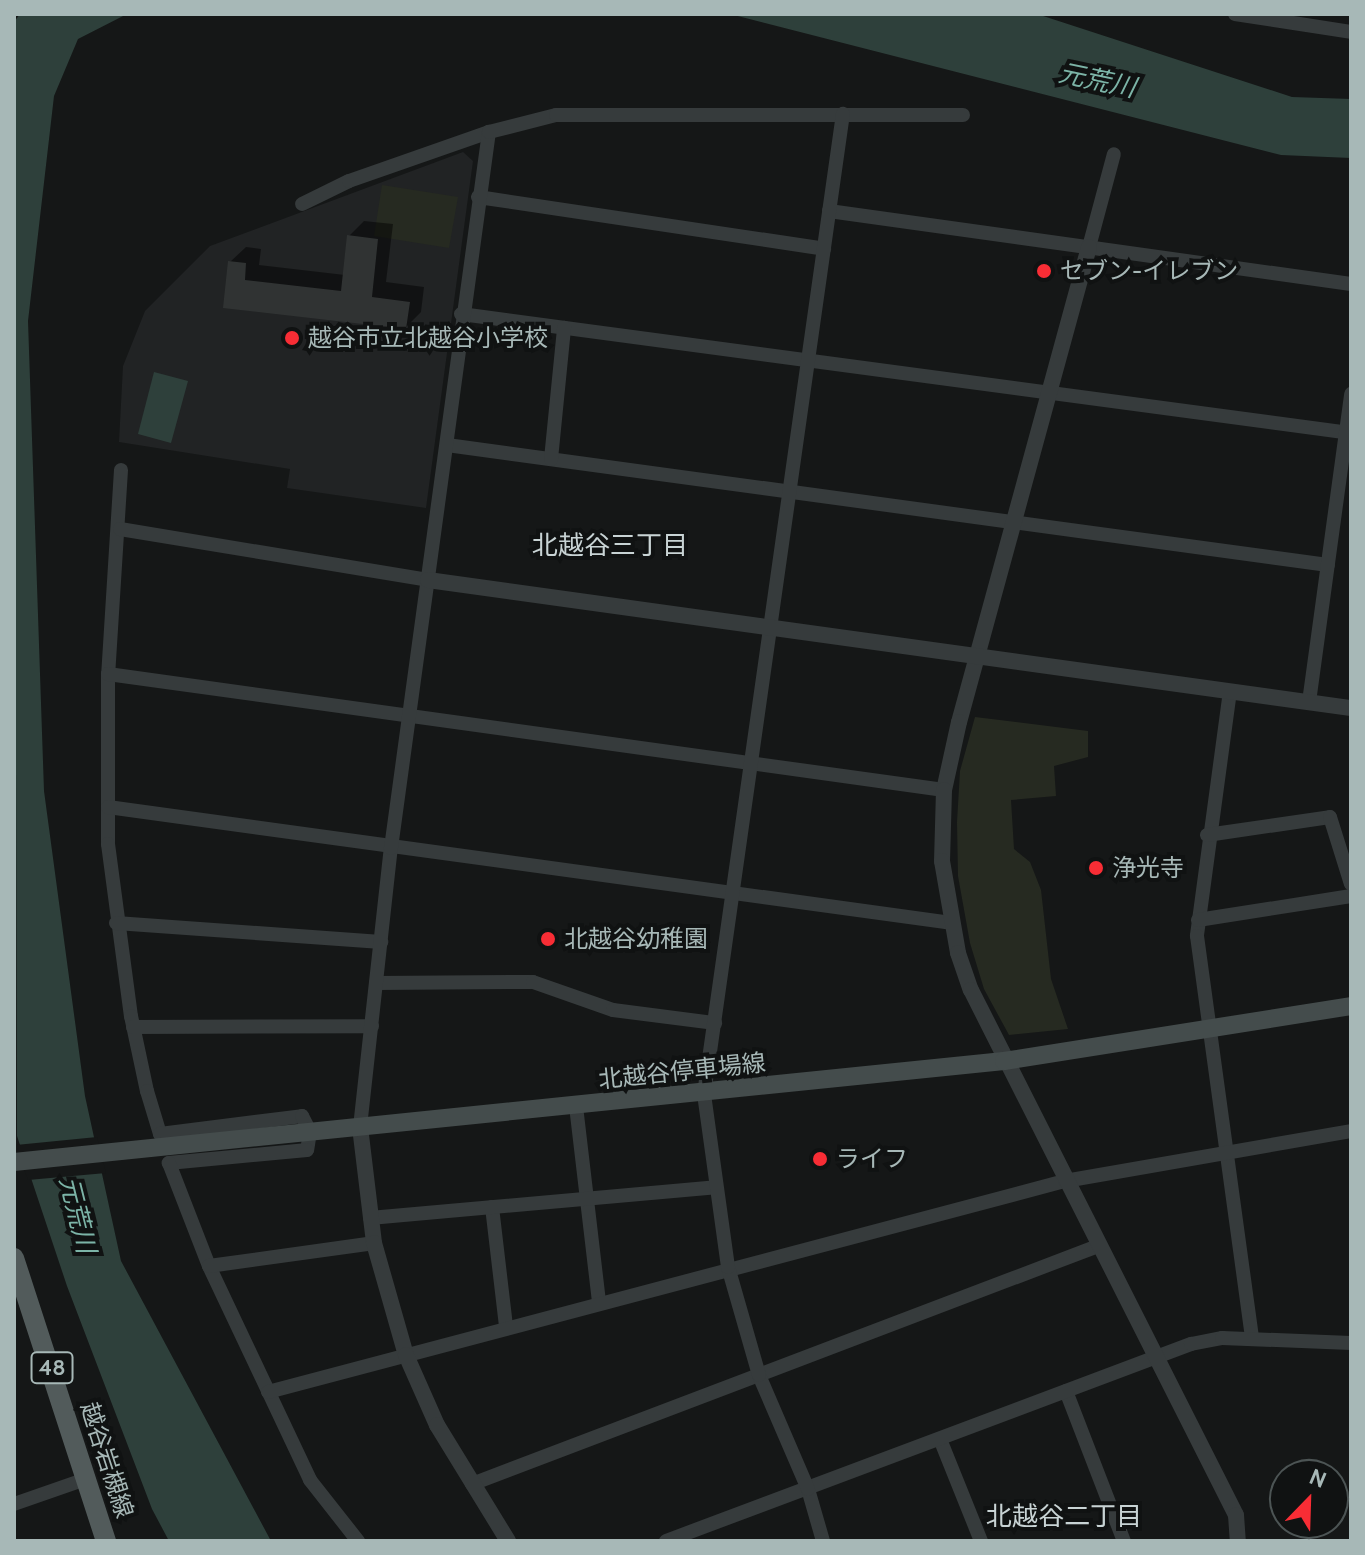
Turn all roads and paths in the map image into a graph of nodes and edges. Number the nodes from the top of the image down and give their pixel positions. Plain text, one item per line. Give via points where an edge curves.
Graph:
1 (1235, 14) edge
2 (1351, 32) edge
3 (843, 114) junction
4 (963, 115) dead end
5 (489, 132) junction
6 (1114, 154) dead end
7 (478, 197) junction
8 (302, 204) dead end
9 (829, 211) junction
10 (1089, 247) junction
11 (824, 249) junction
12 (1351, 284) edge
13 (461, 314) junction
14 (564, 328) junction
15 (808, 360) junction
16 (1050, 392) junction
17 (1351, 394) edge
18 (1348, 433) edge
19 (447, 445) junction
20 (551, 459) junction
21 (121, 470) dead end
22 (788, 491) junction
23 (1014, 522) junction
24 (120, 529) junction
25 (1328, 565) junction
26 (428, 580) junction
27 (768, 627) junction
28 (978, 656) junction
29 (108, 674) junction
30 (1230, 691) junction
31 (1309, 702) junction
32 (1351, 708) edge
33 (409, 715) junction
34 (749, 763) junction
35 (944, 790) junction
36 (108, 807) junction
37 (1207, 835) junction
38 (391, 848) junction
39 (1351, 884) edge
40 (730, 896) junction
41 (1351, 896) edge
42 (1198, 920) junction
43 (116, 923) junction
44 (951, 923) junction
45 (381, 942) junction
46 (376, 983) junction
47 (1351, 1006) edge
48 (715, 1023) junction
49 (372, 1026) junction
50 (133, 1027) junction
51 (1210, 1028) junction
52 (1004, 1061) junction
53 (704, 1094) junction
54 (576, 1106) junction
55 (360, 1127) junction
56 (1351, 1131) edge
57 (310, 1132) junction
58 (1227, 1153) junction
59 (14, 1162) edge
60 (1065, 1181) junction
61 (716, 1187) junction
62 (587, 1198) junction
63 (492, 1207) junction
64 (370, 1218) junction
65 (374, 1243) junction
66 (1098, 1246) junction
67 (14, 1258) edge
68 (209, 1266) junction
69 (728, 1267) junction
70 (599, 1301) junction
71 (506, 1327) junction
72 (1252, 1338) junction
73 (1351, 1343) edge
74 (406, 1355) junction
75 (1156, 1357) junction
76 (759, 1375) junction
77 (1066, 1391) junction
78 (268, 1392) junction
79 (940, 1439) junction
80 (83, 1480) junction
81 (472, 1484) junction
82 (808, 1489) junction
83 (14, 1504) edge
84 (106, 1541) edge
85 (358, 1541) edge
86 (508, 1541) edge
87 (666, 1541) edge
88 (823, 1541) edge
89 (981, 1541) edge
90 (1124, 1541) edge
91 (1238, 1541) edge

1 - 2 street
3 - 4 street
3 - 5 street via 556,115
3 - 9 street
5 - 7 street
5 - 8 street via 349,181
6 - 10 street
7 - 11 street
7 - 13 street
9 - 10 street
9 - 11 street
10 - 12 street
10 - 16 street
11 - 15 street
13 - 14 street
13 - 19 street
14 - 15 street
14 - 20 street
15 - 16 street
15 - 22 street
16 - 18 street
16 - 23 street
17 - 18 street
18 - 25 street
19 - 20 street
19 - 26 street
20 - 22 street
21 - 24 street
22 - 23 street
22 - 27 street
23 - 25 street
23 - 28 street
24 - 26 street
24 - 29 street
25 - 31 street
26 - 27 street
26 - 33 street
27 - 28 street
27 - 34 street
28 - 30 street
28 - 35 street
29 - 33 street
29 - 36 street
30 - 31 street
30 - 37 street
31 - 32 street
33 - 34 street
33 - 38 street
34 - 35 street
34 - 40 street
35 - 44 street via 942,861
36 - 38 street
36 - 43 street
37 - 39 street via 1330,817
37 - 42 street
38 - 40 street
38 - 45 street
40 - 44 street
40 - 48 street
41 - 42 street
42 - 51 street
43 - 45 street
43 - 50 street
44 - 52 street via 971,990
45 - 46 street
46 - 48 street via 533,982 613,1010
46 - 49 street
47 - 51 main road, 北越谷停車場線
48 - 53 street
49 - 50 street
49 - 55 street
50 - 57 street via 160,1134 302,1116
51 - 52 main road, 北越谷停車場線
51 - 58 street
52 - 53 main road, 北越谷停車場線
52 - 60 street
53 - 54 main road, 北越谷停車場線
53 - 61 street
54 - 55 main road, 北越谷停車場線
54 - 62 street
55 - 57 main road, 北越谷停車場線
55 - 64 street
56 - 58 street
57 - 59 main road, 北越谷停車場線
57 - 68 street via 307,1150 169,1163
58 - 60 street
58 - 72 street
60 - 66 street
60 - 69 street
61 - 62 street
61 - 69 street
62 - 63 street
62 - 70 street
63 - 64 street
63 - 71 street
64 - 65 street
65 - 68 street
65 - 74 street
66 - 75 street
66 - 76 street
67 - 80 main road, 越谷岩槻線 / 48
68 - 78 street
69 - 70 street
69 - 76 street
70 - 71 street
71 - 74 street
72 - 73 street
72 - 75 street via 1222,1338
74 - 78 street
74 - 81 street via 437,1425
75 - 77 street
75 - 91 street via 1236,1515
76 - 81 street
76 - 82 street
77 - 79 street
77 - 90 street
78 - 85 street via 310,1480
79 - 82 street
79 - 89 street
80 - 83 street
80 - 84 main road, 越谷岩槻線 / 48
81 - 86 street
82 - 87 street
82 - 88 street

